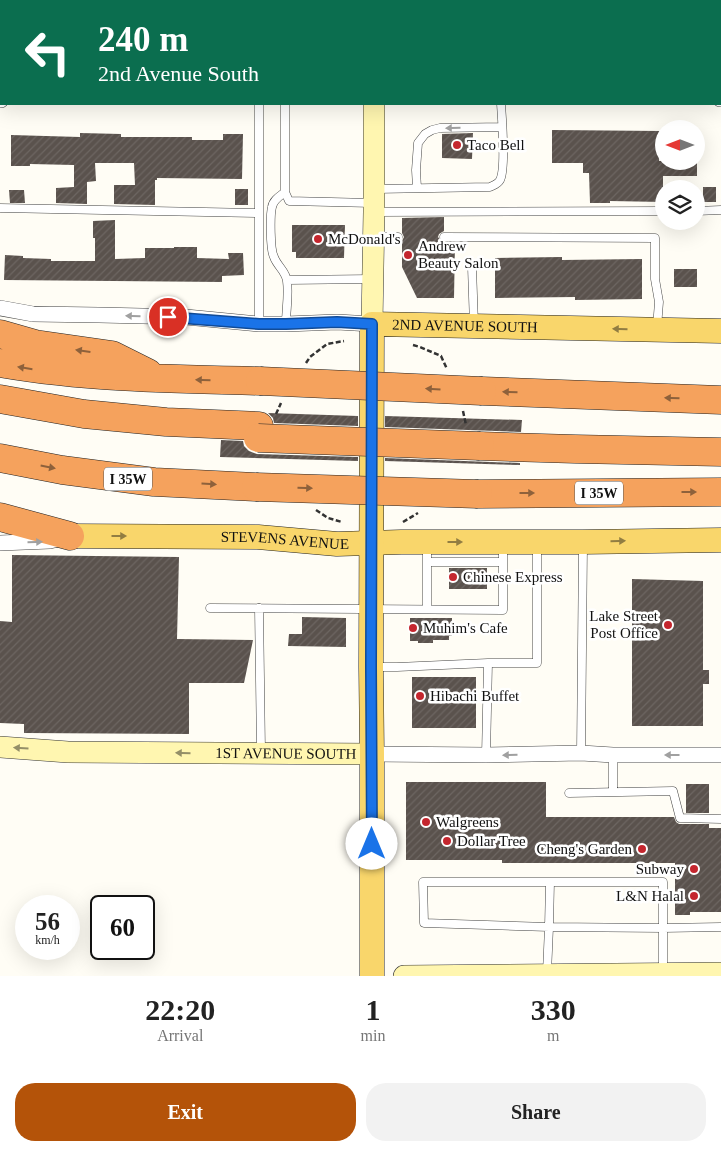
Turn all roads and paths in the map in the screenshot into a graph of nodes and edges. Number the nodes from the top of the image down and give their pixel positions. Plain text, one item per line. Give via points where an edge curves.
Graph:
1 (259, 105) edge
2 (285, 105) edge
3 (374, 105) edge
4 (501, 105) edge
5 (502, 127) junction
6 (417, 188) junction
7 (285, 192) junction
8 (374, 201) junction
9 (0, 208) edge
10 (705, 210) edge
11 (721, 210) edge
12 (655, 211) edge
13 (258, 213) junction
14 (444, 237) dead end
15 (374, 238) junction
16 (398, 238) dead end
17 (472, 267) dead end
18 (374, 279) junction
19 (287, 280) junction
20 (0, 308) edge
21 (259, 324) junction
22 (286, 324) junction
23 (372, 324) junction
24 (474, 326) junction
25 (657, 329) junction
26 (721, 331) edge
27 (0, 334) edge
28 (0, 364) edge
29 (161, 379) junction
30 (0, 399) edge
31 (721, 400) edge
32 (0, 414) edge
33 (258, 432) junction
34 (721, 438) edge
35 (480, 440) junction
36 (721, 452) edge
37 (0, 458) edge
38 (721, 492) edge
39 (5, 527) edge
40 (70, 536) joint
41 (721, 540) edge
42 (537, 541) junction
43 (372, 542) junction
44 (583, 542) junction
45 (427, 552) junction
46 (504, 552) junction
47 (210, 608) dead end
48 (259, 608) junction
49 (372, 608) junction
50 (427, 609) junction
51 (488, 663) junction
52 (371, 667) junction
53 (0, 747) edge
54 (581, 753) junction
55 (260, 754) junction
56 (372, 754) junction
57 (721, 754) edge
58 (486, 755) junction
59 (613, 755) junction
60 (569, 792) dead end
61 (614, 792) junction
62 (721, 819) edge
63 (550, 882) junction
64 (549, 926) junction
65 (721, 927) edge
66 (663, 928) junction
67 (721, 973) edge
68 (663, 974) junction
69 (547, 975) junction
70 (575, 975) edge
71 (372, 976) edge
72 (404, 976) edge

1 - 13 lane
2 - 7 lane
3 - 8 main road
4 - 5 lane
5 -> 6 lane via 440,128 425,134 418,143
5 - 6 lane via 503,166 496,184 490,187
6 - 8 lane
7 - 8 lane via 289,201
7 - 19 lane via 276,198 272,206 271,246
8 - 12 lane
8 - 15 main road
9 - 13 lane
10 - 11 lane
13 - 21 lane
14 - 25 lane via 654,238 659,302
15 - 16 lane
15 - 18 main road
17 - 24 lane
18 - 19 lane
18 - 23 main road
19 - 22 lane
21 -> 20 street, 2ND AVENUE SOUTH via 186,317 33,314
21 - 22 street, 2ND AVENUE SOUTH
22 - 23 street, 2ND AVENUE SOUTH
23 - 24 main road, 2ND AVENUE SOUTH
23 - 43 main road
25 -> 24 main road, 2ND AVENUE SOUTH
25 - 26 main road, 2ND AVENUE SOUTH
29 -> 27 highway via 112,355 35,344
29 -> 28 highway via 58,372
31 -> 29 highway, bridge
30 - 33 highway via 93,415
32 - 33 highway via 108,433 189,437
33 - 35 highway via 361,428
34 - 35 highway
35 - 36 highway via 558,449
37 -> 38 highway, I 35W, bridge via 154,482 478,494
39 -> 40 highway
40 -> 43 main road, STEVENS AVENUE via 258,537 336,544
44 -> 41 main road, STEVENS AVENUE
42 - 44 main road, STEVENS AVENUE
42 - 46 main road, STEVENS AVENUE
42 - 51 lane via 537,663
43 - 45 main road, STEVENS AVENUE
43 - 49 main road
44 - 54 lane
45 - 46 main road, STEVENS AVENUE
45 - 50 lane
46 - 50 lane via 503,610
47 - 48 lane
48 - 49 lane
48 - 55 lane
49 - 50 lane
49 - 52 main road
51 - 52 lane
51 - 58 lane
52 - 56 main road
55 -> 53 main road, 1ST AVENUE SOUTH via 68,752
54 -> 58 street, 1ST AVENUE SOUTH
54 - 59 street, 1ST AVENUE SOUTH
55 - 56 main road, 1ST AVENUE SOUTH
56 - 58 street, 1ST AVENUE SOUTH
56 - 71 main road
57 -> 59 street, 1ST AVENUE SOUTH
59 - 61 lane
60 - 61 lane
61 - 62 lane via 673,791 680,818
63 - 64 lane
63 - 64 lane via 423,882 424,923
63 - 66 lane via 663,882
64 - 66 lane
64 - 69 lane
65 - 66 lane
66 - 68 lane
67 - 68 main road
68 - 70 main road
69 - 70 main road
69 - 72 main road

